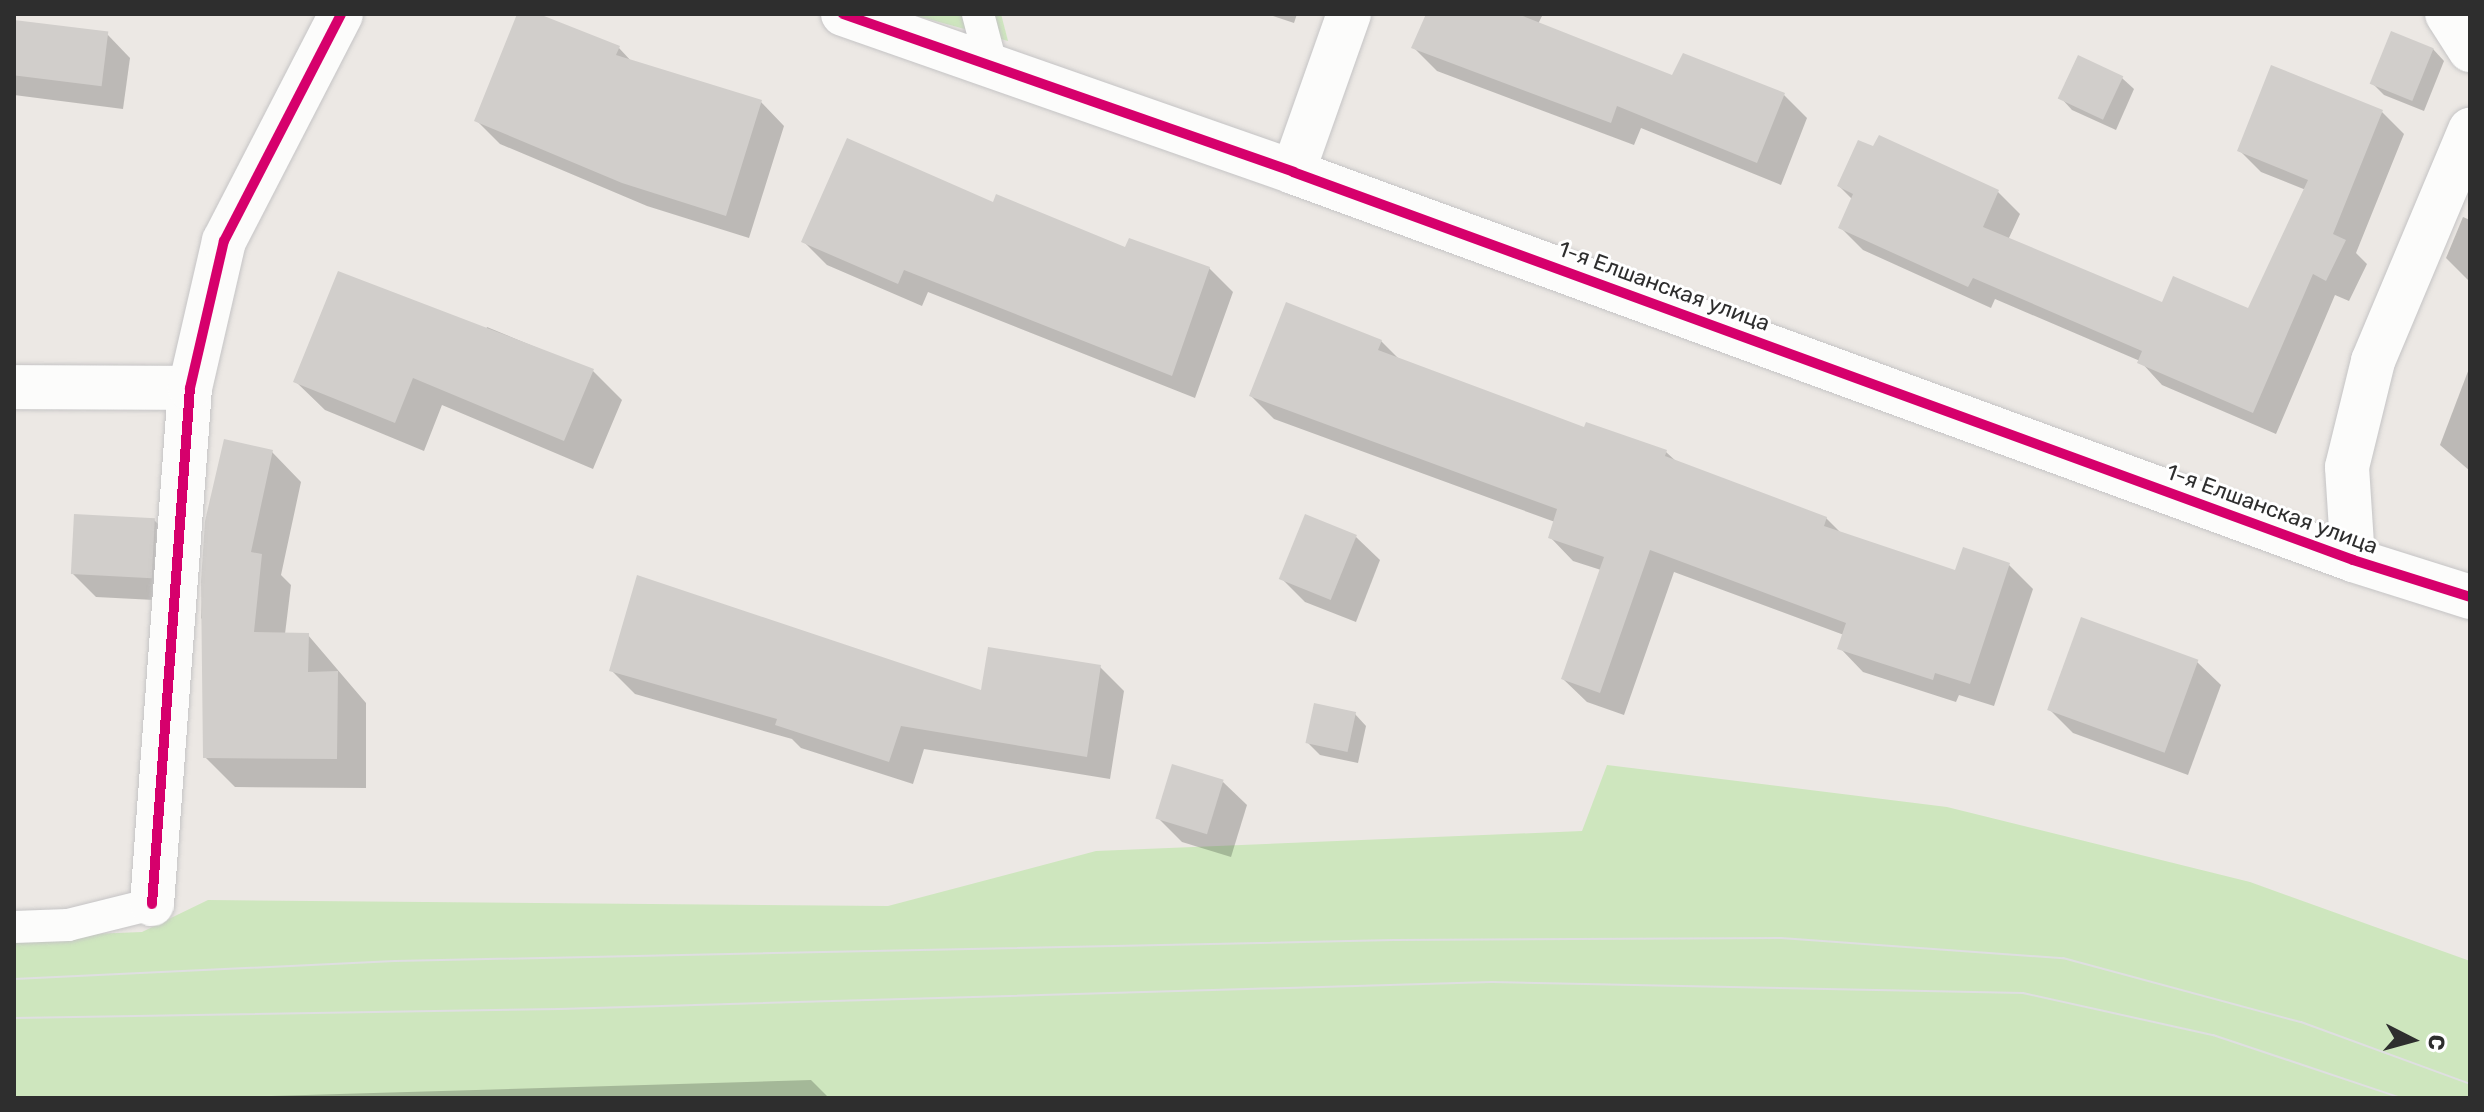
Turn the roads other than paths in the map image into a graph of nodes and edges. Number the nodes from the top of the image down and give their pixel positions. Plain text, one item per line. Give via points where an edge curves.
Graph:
1 (341, 14) edge
2 (843, 14) edge
3 (978, 14) edge
4 (1349, 14) edge
5 (2447, 14) edge
6 (2470, 50) edge
7 (991, 64) junction
8 (2470, 130) edge
9 (1293, 172) junction
10 (14, 387) edge
11 (190, 388) junction
12 (2353, 560) junction
13 (2470, 597) edge
14 (152, 904) joint
15 (14, 927) edge

1 - 11 street via 224,241
2 - 7 street, 1-я Елшанская улица
3 - 7 lane
4 - 9 street
5 - 6 street
7 - 9 street, 1-я Елшанская улица
8 - 12 street via 2373,361 2347,467
9 - 12 street, 1-я Елшанская улица
10 - 11 street
11 - 14 street
12 - 13 street, 1-я Елшанская улица
14 - 15 lane via 68,925

